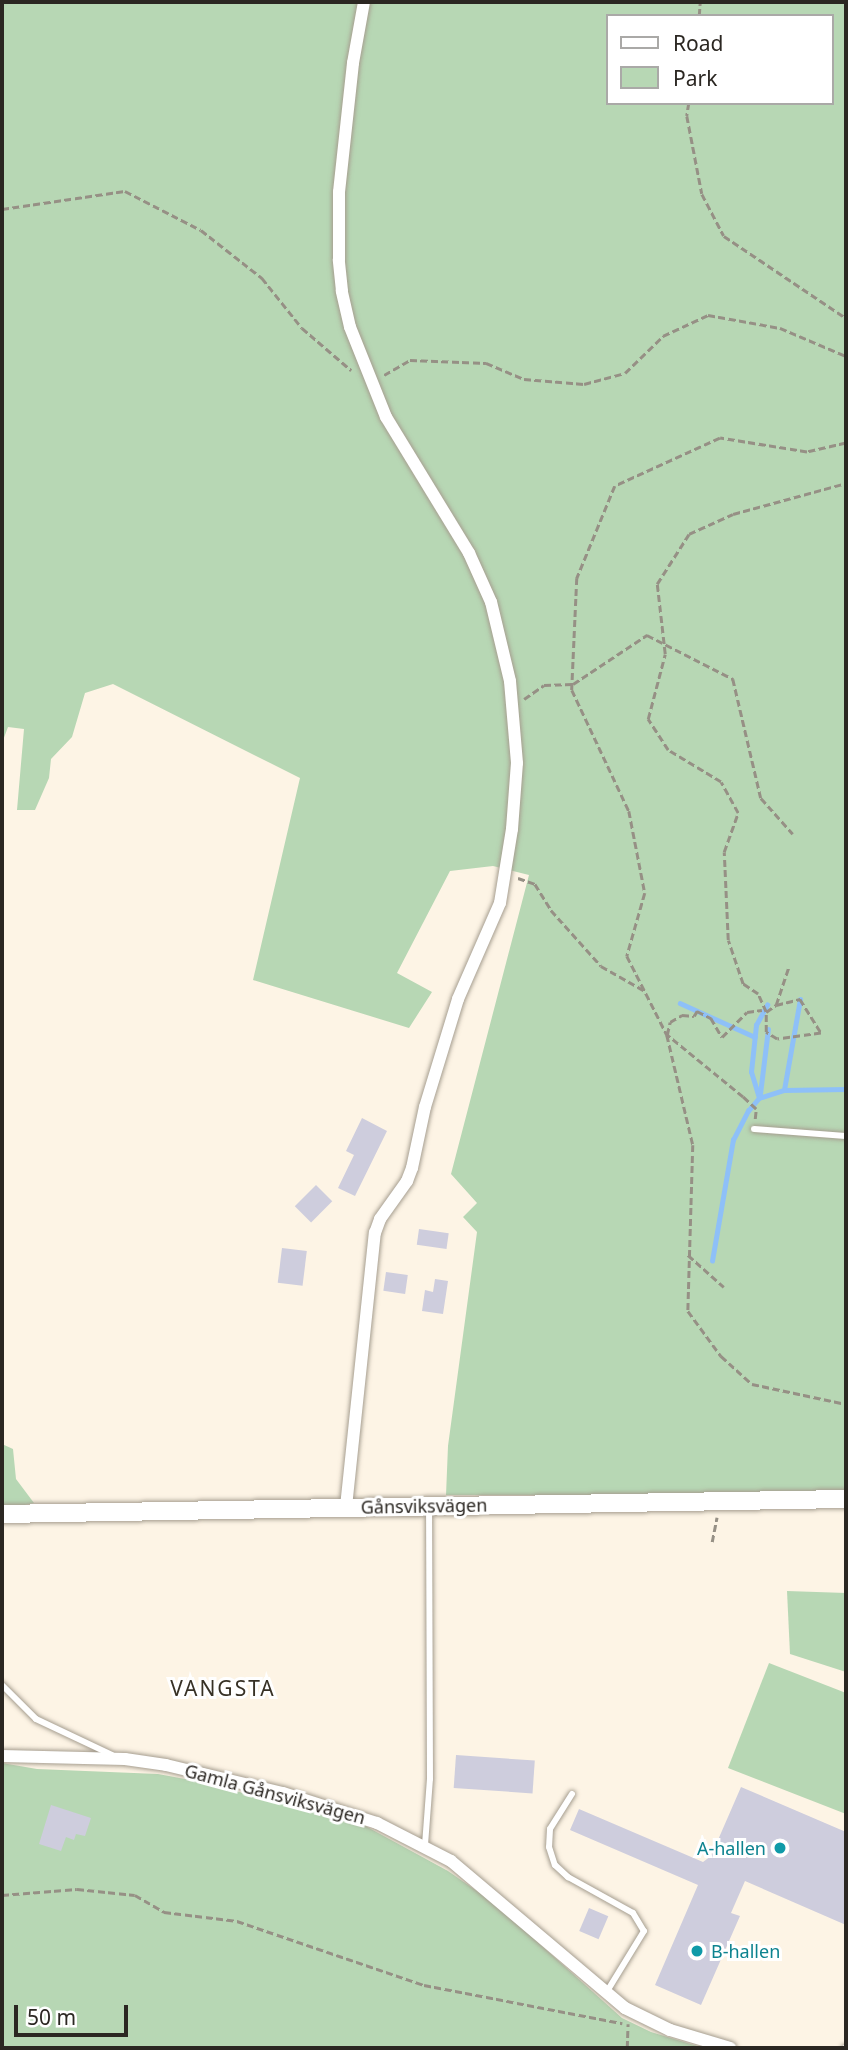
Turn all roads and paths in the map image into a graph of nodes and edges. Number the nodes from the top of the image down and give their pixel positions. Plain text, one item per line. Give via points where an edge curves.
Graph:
1 (364, 2) edge
2 (688, 105) edge
3 (2, 209) edge
4 (846, 318) edge
5 (846, 356) edge
6 (370, 382) junction
7 (846, 443) edge
8 (846, 483) edge
9 (664, 644) junction
10 (572, 684) junction
11 (512, 707) junction
12 (793, 834) dead end
13 (506, 875) junction
14 (789, 966) dead end
15 (645, 991) junction
16 (776, 1005) junction
17 (764, 1011) junction
18 (667, 1035) junction
19 (756, 1110) dead end
20 (754, 1129) dead end
21 (846, 1136) edge
22 (688, 1255) junction
23 (724, 1287) dead end
24 (846, 1404) edge
25 (846, 1499) edge
26 (720, 1500) junction
27 (429, 1506) junction
28 (346, 1507) junction
29 (2, 1514) edge
30 (712, 1542) dead end
31 (2, 1685) edge
32 (2, 1756) edge
33 (120, 1759) junction
34 (572, 1794) dead end
35 (425, 1844) junction
36 (2, 1895) edge
37 (606, 1993) junction
38 (627, 2048) edge
39 (730, 2048) edge

1 - 6 street via 343,146 338,228 342,291
2 - 4 path via 702,194 724,236
3 - 6 path via 125,191 201,230 262,278 321,346
5 - 6 path via 780,328 708,315 663,336 625,373 584,384 524,379 486,363 410,360
6 - 11 street via 482,580 498,621
7 - 10 path via 807,453 720,438 615,486 578,578
8 - 9 path via 733,514 689,534 657,584
9 - 10 path via 647,635
9 - 12 path via 733,679 761,797
9 - 17 path via 648,719 668,750 721,782 738,813 724,852 728,940 743,984 758,994
10 - 11 path via 544,685
10 - 15 path via 629,811 645,893 627,956
11 - 13 street via 516,763
13 - 15 path via 536,884 551,910 601,967
13 - 28 street via 500,903 458,999 412,1168 375,1233
14 - 16 path
15 - 18 path
16 - 17 path
16 - 17 path via 800,999 821,1033 778,1039 768,1033
17 - 18 path via 747,1012 722,1037 710,1018 697,1012 682,1015 670,1022
18 - 19 path
18 - 22 path via 693,1145
20 - 21 lane
22 - 23 path
22 - 24 path via 688,1311 721,1356 752,1384
25 - 26 main road, Gånsviksvägen
26 - 27 main road, Gånsviksvägen
26 - 30 path
27 - 28 main road, Gånsviksvägen
27 - 35 lane via 430,1779
28 - 29 main road, Gånsviksvägen
31 - 33 lane via 36,1718
32 - 33 street, Gamla Gånsviksvägen
33 - 35 street, Gamla Gånsviksvägen via 166,1765 283,1793 377,1823
34 - 37 lane via 550,1829 555,1865 633,1913 645,1931
35 - 37 street, Gamla Gånsviksvägen via 494,1895
36 - 38 path via 77,1889 135,1895 164,1912 237,1921 424,1984 622,2023 631,2018 626,2029
37 - 39 street, Gamla Gånsviksvägen via 645,2020

